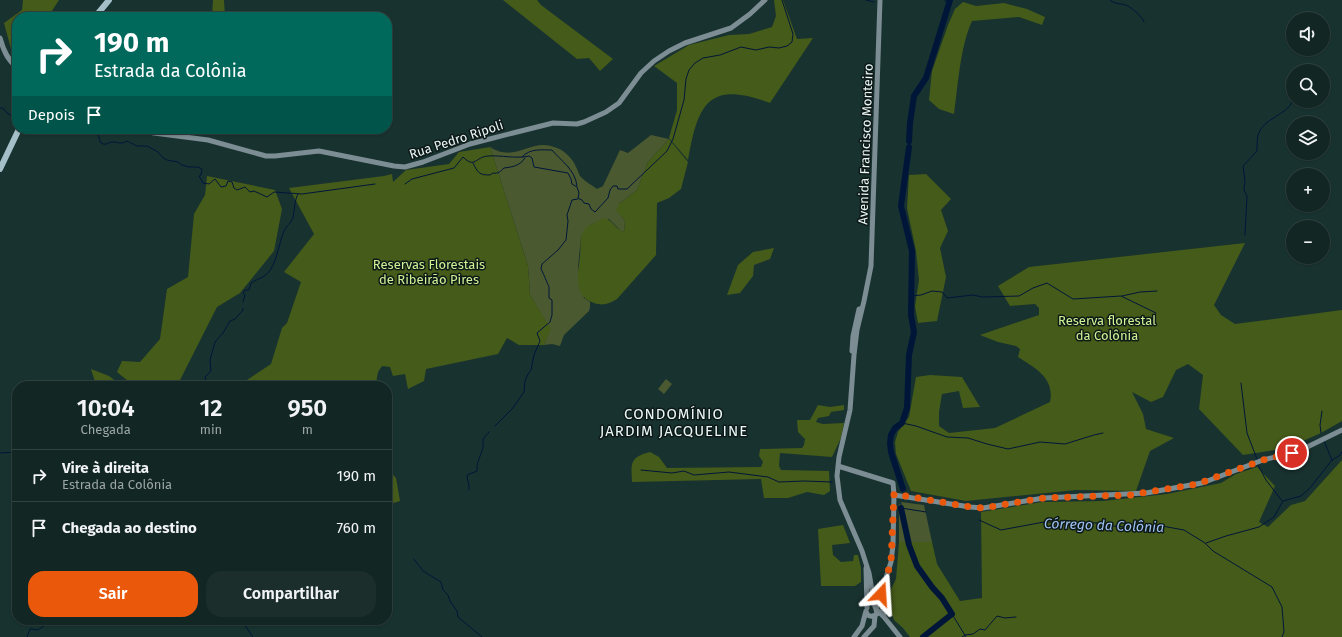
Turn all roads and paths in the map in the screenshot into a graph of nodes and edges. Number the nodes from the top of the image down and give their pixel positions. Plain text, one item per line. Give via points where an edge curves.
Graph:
1 (110, 0) edge
2 (765, 0) edge
3 (880, 0) edge
4 (99, 12) edge
5 (0, 38) edge
6 (12, 63) edge
7 (18, 134) edge
8 (168, 134) edge
9 (0, 169) edge
10 (1342, 430) edge
11 (838, 466) junction
12 (894, 494) junction
13 (866, 563) junction
14 (881, 594) junction
15 (866, 610) junction
16 (876, 611) junction
17 (884, 616) junction
18 (890, 624) junction
19 (854, 637) edge
20 (864, 637) edge
21 (900, 637) edge

1 - 4 highway
2 - 8 street, Rua Pedro Ripoli via 731,28 685,43 654,61 641,73 619,103 592,119 577,124 553,123 492,138 456,148 411,166 394,166 318,151 266,156 208,140
3 - 11 street, Avenida Francisco Monteiro via 871,270 854,328 850,410
5 - 6 street
7 - 9 highway
10 - 12 street via 1299,451 1263,460 1202,483 1146,493 1044,498 983,508
11 - 12 street via 893,483
11 - 13 street, Avenida Francisco Monteiro via 841,505
12 - 14 street via 891,562
13 - 15 street
13 - 16 street, Avenida Francisco Monteiro
14 - 16 street
14 - 17 street
15 - 16 street via 872,606
15 - 16 street via 868,616 872,617
15 - 19 street via 862,626
16 - 17 street
16 - 18 street
16 - 20 street via 874,626
17 - 18 street
18 - 21 street

